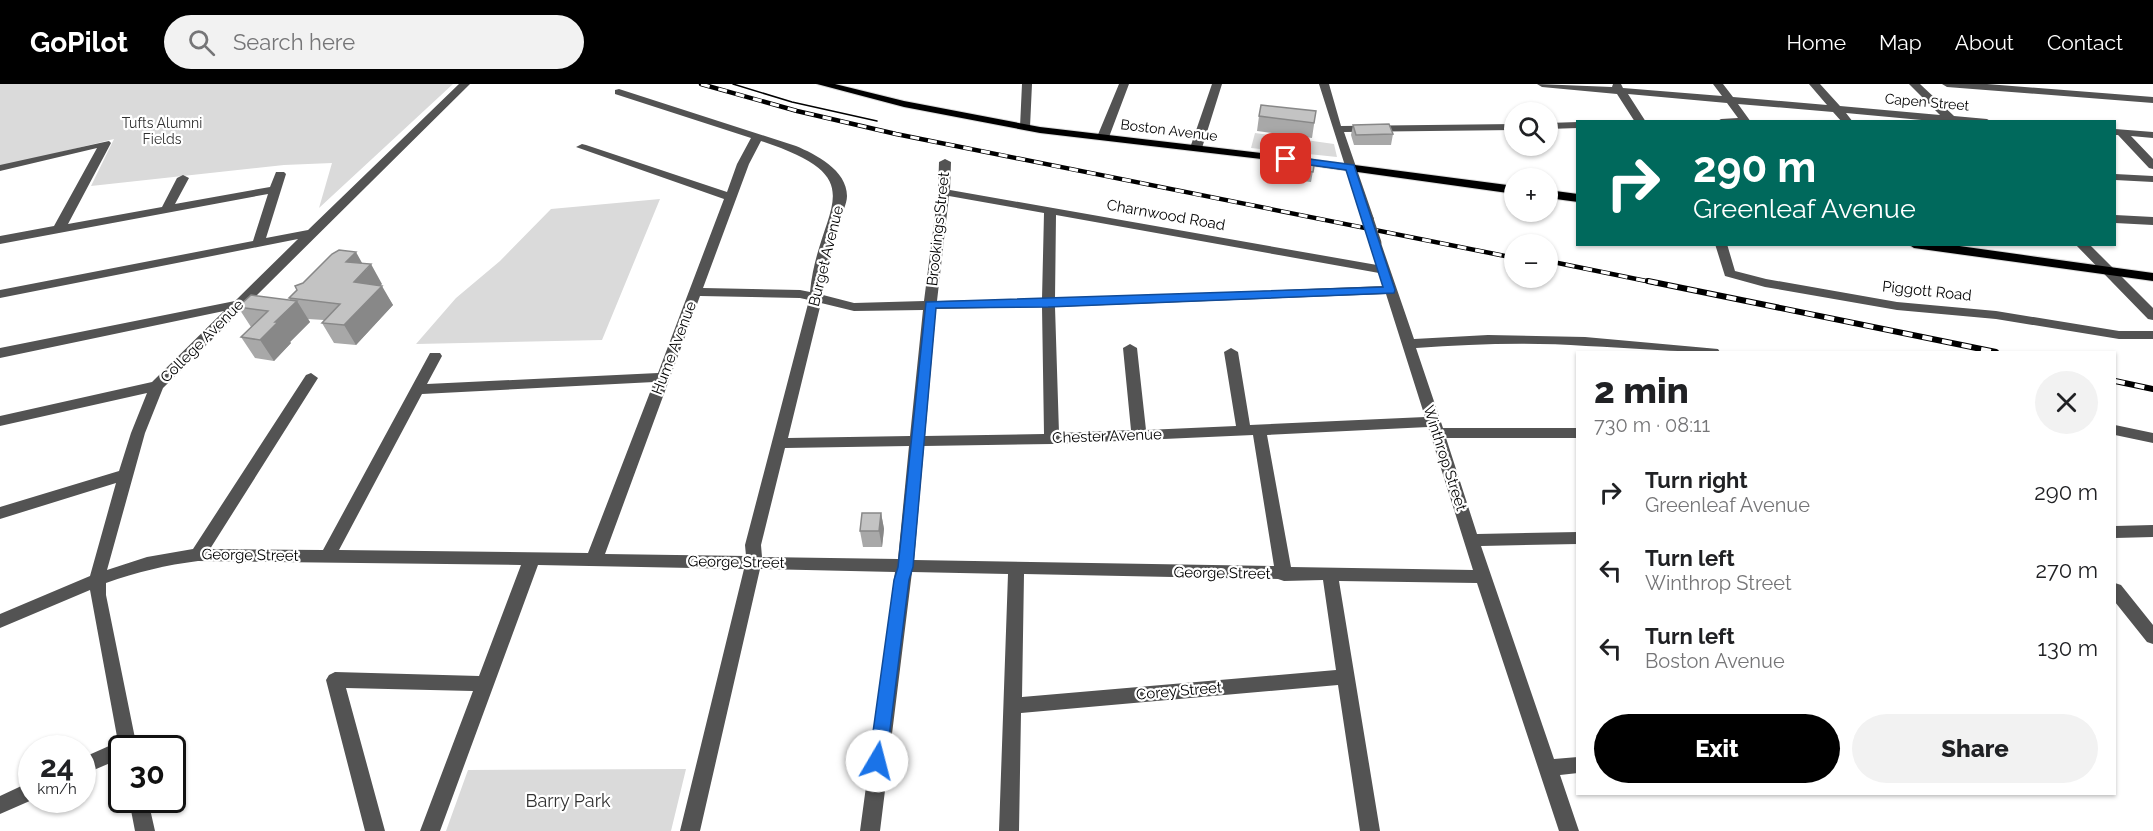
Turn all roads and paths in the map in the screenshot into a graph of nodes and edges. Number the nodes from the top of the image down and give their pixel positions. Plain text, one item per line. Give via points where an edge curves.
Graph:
1 (465, 84) edge
2 (822, 84) edge
3 (1027, 84) edge
4 (1124, 84) edge
5 (1217, 84) edge
6 (1324, 84) edge
7 (1542, 84) edge
8 (1718, 84) edge
9 (1814, 84) edge
10 (1914, 84) edge
11 (1947, 84) edge
12 (1617, 87) edge
13 (619, 92) dead end
14 (2153, 100) edge
15 (1732, 101) junction
16 (1836, 109) junction
17 (1640, 120) edge
18 (1744, 120) edge
19 (1846, 120) edge
20 (1952, 120) edge
21 (1576, 125) edge
22 (1558, 126) edge
23 (1024, 127) junction
24 (1504, 127) edge
25 (1336, 129) junction
26 (2118, 132) edge
27 (2153, 135) edge
28 (1103, 137) junction
29 (758, 138) junction
30 (582, 147) dead end
31 (1196, 148) junction
32 (945, 162) dead end
33 (2153, 166) edge
34 (0, 168) edge
35 (1351, 168) junction
36 (280, 174) dead end
37 (2116, 177) edge
38 (183, 178) dead end
39 (2153, 179) edge
40 (277, 189) junction
41 (1504, 189) edge
42 (944, 192) junction
43 (1558, 195) edge
44 (730, 197) junction
45 (1576, 198) edge
46 (167, 208) junction
47 (1050, 212) junction
48 (2116, 219) edge
49 (2153, 221) edge
50 (59, 229) junction
51 (311, 233) junction
52 (0, 240) edge
53 (259, 242) junction
54 (1722, 246) edge
55 (1935, 246) edge
56 (2083, 246) edge
57 (1966, 249) edge
58 (1383, 270) junction
59 (2106, 270) junction
60 (2153, 277) edge
61 (1389, 290) junction
62 (695, 292) junction
63 (0, 294) edge
64 (816, 298) junction
65 (1048, 303) junction
66 (238, 304) junction
67 (930, 305) junction
68 (2153, 316) edge
69 (2153, 335) edge
70 (1409, 344) junction
71 (1130, 348) dead end
72 (1231, 351) dead end
73 (1701, 351) edge
74 (0, 353) edge
75 (435, 356) dead end
76 (311, 378) dead end
77 (663, 378) junction
78 (157, 386) junction
79 (418, 389) junction
80 (0, 421) edge
81 (1436, 427) junction
82 (1252, 430) junction
83 (2116, 430) edge
84 (1576, 433) edge
85 (1139, 435) junction
86 (2153, 438) edge
87 (1052, 439) junction
88 (916, 441) junction
89 (779, 443) junction
90 (124, 475) junction
91 (0, 513) edge
92 (2153, 531) edge
93 (2116, 532) edge
94 (1576, 538) edge
95 (1472, 540) junction
96 (198, 555) junction
97 (328, 556) junction
98 (532, 558) junction
99 (594, 560) junction
100 (754, 562) junction
101 (905, 567) junction
102 (1016, 569) junction
103 (1284, 575) junction
104 (1329, 575) junction
105 (1483, 577) junction
106 (98, 581) junction
107 (2116, 591) edge
108 (0, 621) edge
109 (2153, 637) edge
110 (1344, 676) junction
111 (485, 684) junction
112 (1013, 706) junction
113 (123, 735) edge
114 (1576, 765) edge
115 (1549, 768) junction
116 (18, 796) edge
117 (0, 804) edge
118 (142, 813) edge
119 (145, 831) edge
120 (375, 831) edge
121 (430, 831) edge
122 (690, 831) edge
123 (870, 831) edge
124 (1009, 831) edge
125 (1370, 831) edge
126 (1569, 831) edge

1 - 51 street, College Avenue
2 - 23 main road, Boston Avenue
3 - 23 street
4 - 28 street
5 - 31 street
6 - 25 street, Winthrop Street
7 - 12 street, Capen Street
8 - 15 street
9 - 16 street
10 - 20 street
11 - 14 street
12 - 15 street, Capen Street
12 - 17 street
13 - 29 street, Burget Avenue
15 - 16 street, Capen Street
15 - 18 street
16 - 19 street
16 - 20 street, Capen Street
21 - 22 street
23 - 28 main road, Boston Avenue
24 - 25 street
25 - 35 street, Winthrop Street
26 - 27 street
26 - 33 street
28 - 31 main road, Boston Avenue
29 - 44 street, Hume Avenue via 742,164
29 - 64 street, Burget Avenue via 812,157 827,169 839,187 841,195 818,276
30 - 44 street
31 - 35 main road, Boston Avenue
32 - 42 street, Brookings Street
34 - 50 street via 105,143
35 - 41 main road, Boston Avenue
35 - 58 street, Winthrop Street, bridge
36 - 40 street
37 - 39 street
38 - 46 street
40 - 46 street
40 - 53 street
42 - 47 street, Charnwood Road
42 - 67 street, Brookings Street
43 - 45 main road
44 - 62 street, Hume Avenue
46 - 50 street
47 - 58 street, Charnwood Road
47 - 65 street
48 - 49 street
50 - 52 street
51 - 53 street
51 - 66 street, College Avenue
53 - 63 street
54 - 69 street, Piggott Road via 1729,273 1765,283 1897,306 1996,315 2119,335
55 - 57 main road
56 - 59 street
57 - 59 main road
58 - 61 street, Winthrop Street
59 - 60 main road
59 - 68 street
61 - 65 street
61 - 70 street, Winthrop Street
62 - 64 street via 800,294
62 - 77 street, Hume Avenue
64 - 67 street via 854,307
64 - 89 street, Burget Avenue
65 - 67 street
65 - 87 street
66 - 74 street
66 - 78 street, College Avenue
67 - 88 street, Brookings Street
70 - 73 street via 1488,339 1574,340
70 - 81 street, Winthrop Street
71 - 85 street
72 - 82 street
75 - 79 street
76 - 96 street
77 - 79 street
77 - 99 street, Hume Avenue
78 - 80 street
78 - 90 street, College Avenue
79 - 97 street
81 - 82 street, Chester Avenue
81 - 84 street, Chester Avenue
81 - 95 street, Winthrop Street
82 - 85 street, Chester Avenue
82 - 103 street
83 - 86 street
85 - 87 street, Chester Avenue
87 - 88 street, Chester Avenue
88 - 89 street, Chester Avenue
88 - 101 street, Brookings Street
89 - 100 street, Burget Avenue via 753,545
90 - 91 street
90 - 106 street, College Avenue
92 - 93 street
94 - 95 street
95 - 105 street, Winthrop Street
96 - 97 street, George Street
96 - 106 street, George Street via 159,560
97 - 98 street, George Street
98 - 99 street, George Street
98 - 111 street
99 - 100 street, George Street
100 - 101 street, George Street
100 - 122 street, Burget Avenue
101 - 102 street, George Street
101 - 123 street, Brookings Street
102 - 103 street, George Street
102 - 112 street
103 - 104 street, George Street
104 - 105 street, George Street
104 - 110 street
105 - 115 street, Winthrop Street
106 - 108 street, George Street
106 - 113 street, College Avenue
107 - 109 street
110 - 112 street, Corey Street
110 - 125 street
111 - 120 street via 335,680
111 - 121 street
112 - 124 street
114 - 115 street
115 - 126 street, Winthrop Street
116 - 117 street
118 - 119 street

